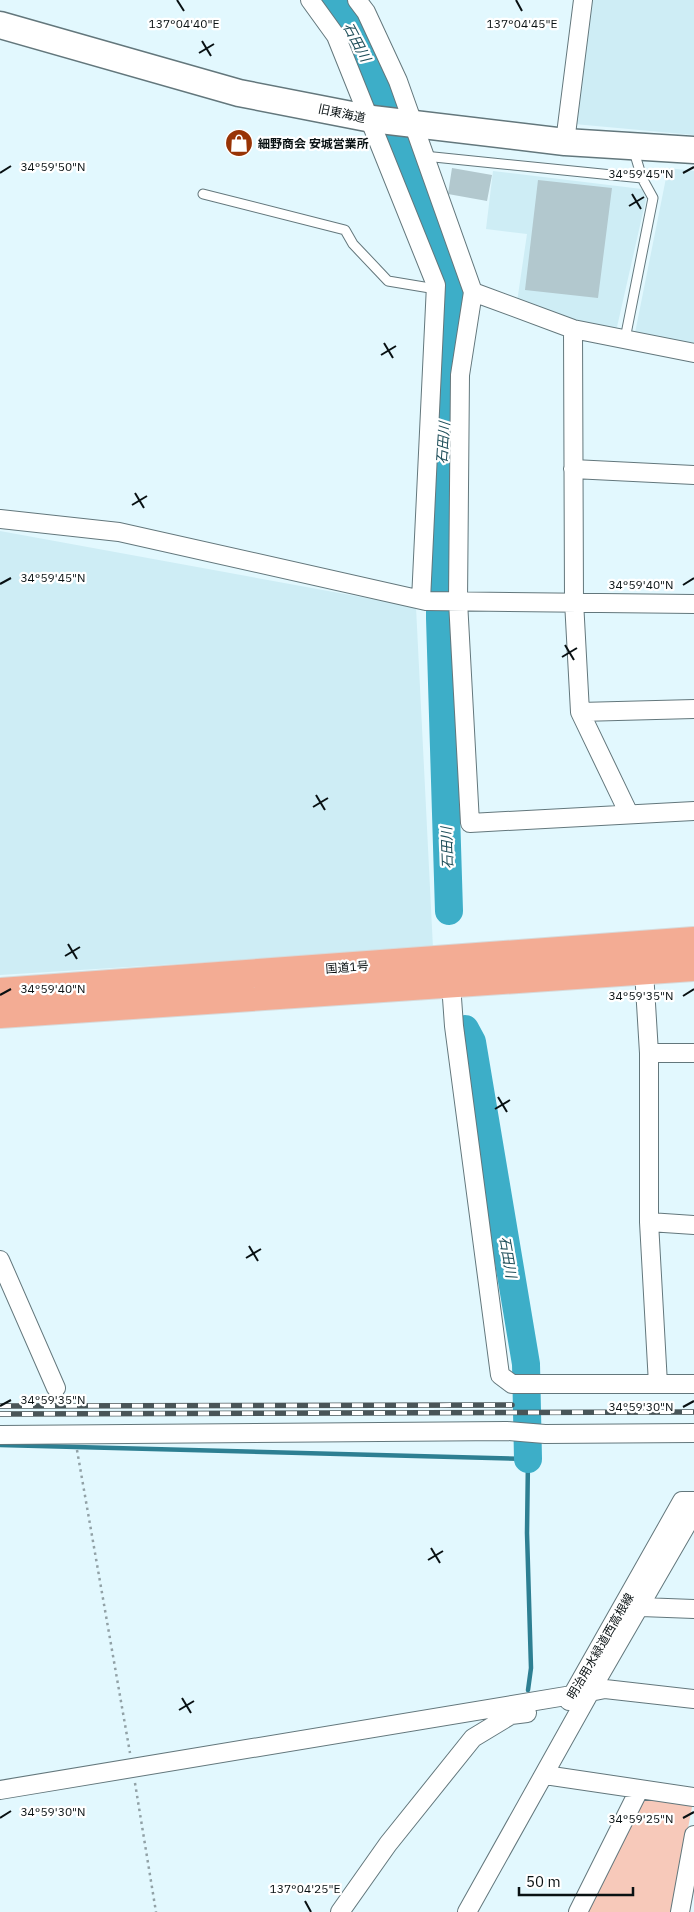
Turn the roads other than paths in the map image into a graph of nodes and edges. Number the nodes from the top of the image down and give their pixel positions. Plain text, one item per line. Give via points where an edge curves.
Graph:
1 (310, 0) edge
2 (357, 0) edge
3 (583, 0) edge
4 (0, 25) edge
5 (374, 120) junction
6 (408, 124) junction
7 (565, 142) junction
8 (632, 145) junction
9 (694, 150) edge
10 (424, 156) junction
11 (642, 178) junction
12 (203, 194) dead end
13 (436, 289) junction
14 (473, 292) junction
15 (573, 329) junction
16 (625, 340) junction
17 (694, 354) edge
18 (573, 469) junction
19 (694, 475) edge
20 (0, 518) edge
21 (424, 600) junction
22 (455, 601) junction
23 (574, 601) junction
24 (694, 604) edge
25 (694, 709) edge
26 (580, 712) junction
27 (694, 811) edge
28 (629, 814) junction
29 (694, 941) edge
30 (694, 967) edge
31 (644, 971) junction
32 (451, 984) junction
33 (0, 992) edge
34 (0, 1014) edge
35 (649, 1053) junction
36 (694, 1053) edge
37 (649, 1222) junction
38 (694, 1225) edge
39 (0, 1260) edge
40 (658, 1384) junction
41 (694, 1384) edge
42 (56, 1388) dead end
43 (694, 1433) edge
44 (0, 1435) edge
45 (694, 1511) edge
46 (641, 1607) junction
47 (694, 1609) edge
48 (590, 1692) junction
49 (572, 1695) junction
50 (694, 1699) edge
51 (545, 1775) junction
52 (0, 1790) edge
53 (640, 1790) junction
54 (694, 1796) edge
55 (694, 1835) edge
56 (340, 1912) edge
57 (467, 1912) edge
58 (578, 1912) edge
59 (680, 1912) edge

1 - 5 street via 336,36
2 - 6 street via 366,12 398,82
3 - 7 street
4 - 5 street, 旧東海道 via 239,93
5 - 6 street, 旧東海道
5 - 13 street
6 - 7 street, 旧東海道
6 - 10 street
7 - 8 street, 旧東海道
8 - 9 street, 旧東海道
8 - 11 lane
10 - 11 lane
10 - 14 street
11 - 16 lane via 653,198
12 - 13 lane via 345,230 353,244 388,281
13 - 21 street
14 - 15 street
14 - 22 street via 460,375
15 - 16 street
15 - 18 street
16 - 17 street
18 - 19 street
18 - 23 street
20 - 21 street via 119,532
21 - 22 street
22 - 23 street
22 - 28 street via 470,824
23 - 24 street
23 - 26 street
25 - 26 street
26 - 28 street
27 - 28 street
29 - 33 highway, 国道1号
30 - 31 highway, 国道1号
31 - 32 highway, 国道1号
31 - 35 street
32 - 34 highway, 国道1号
32 - 40 street via 500,1375 512,1384
35 - 36 street
35 - 37 street
37 - 38 street
37 - 40 street
39 - 42 street
40 - 41 street
43 - 44 street via 545,1434 507,1431
45 - 46 street
45 - 49 street, 明治用水緑道西高根線 via 682,1501
46 - 47 street
46 - 48 street
48 - 49 street
48 - 50 street via 605,1689
48 - 51 street
49 - 52 street
49 - 56 street, 明治用水緑道西高根線 via 565,1708 511,1715 473,1738 388,1844
51 - 53 street
51 - 57 street
53 - 54 street
53 - 58 street
55 - 59 street

